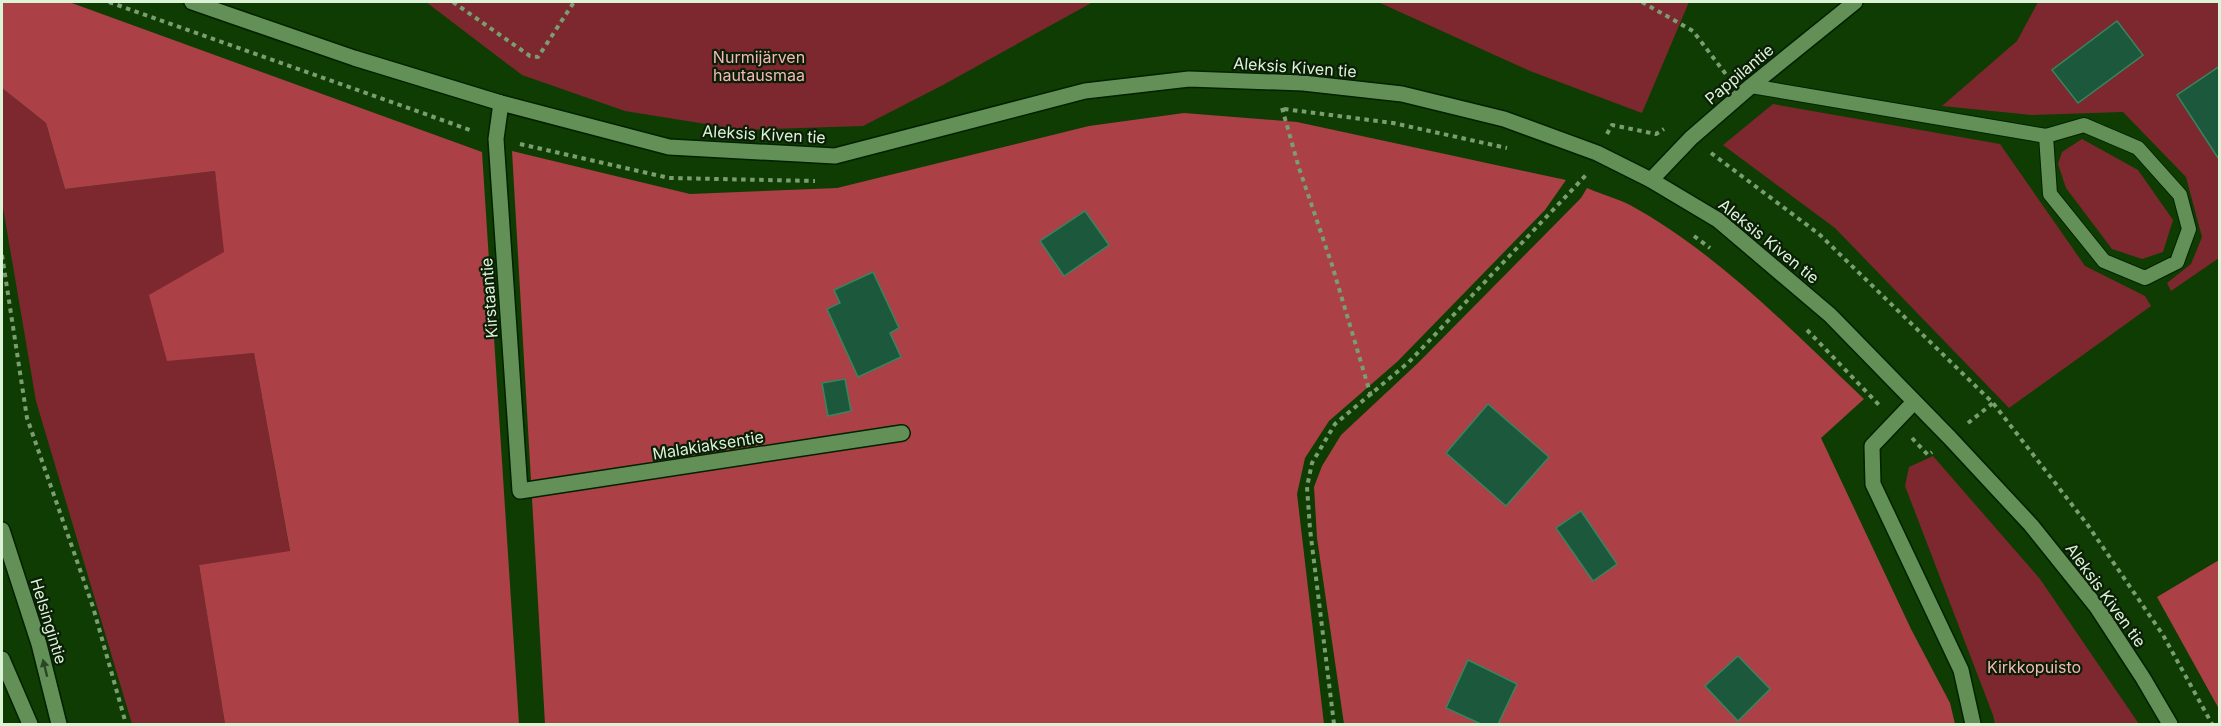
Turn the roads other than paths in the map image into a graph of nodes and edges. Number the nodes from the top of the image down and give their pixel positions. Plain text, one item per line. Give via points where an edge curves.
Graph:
1 (192, 2) edge
2 (1855, 2) edge
3 (1746, 90) junction
4 (501, 103) junction
5 (2046, 136) junction
6 (1652, 180) junction
7 (1914, 402) junction
8 (902, 434) dead end
9 (520, 492) joint
10 (2, 530) edge
11 (2, 659) edge
12 (30, 724) edge
13 (59, 724) edge
14 (1972, 724) edge
15 (2170, 724) edge

1 - 4 street, Aleksis Kiven tie
2 - 3 street, Pappilantie
3 - 5 lane
3 - 6 street, Pappilantie via 1691,138
4 - 6 street, Aleksis Kiven tie via 669,147 836,156 1085,91 1189,79 1303,83 1402,94 1504,119 1597,153
4 - 9 street, Kirstaantie via 496,139
5 - 5 lane via 2084,125 2138,148 2180,195 2189,229 2177,262 2145,278 2104,261 2050,194
6 - 7 street, Aleksis Kiven tie via 1718,220 1830,315
7 - 14 street via 1872,446 1873,484 1961,670
7 - 15 street, Aleksis Kiven tie via 2031,525 2096,606
8 - 9 street, Malakiaksentie
13 -> 10 street, Helsingintie via 39,644
11 - 12 street

